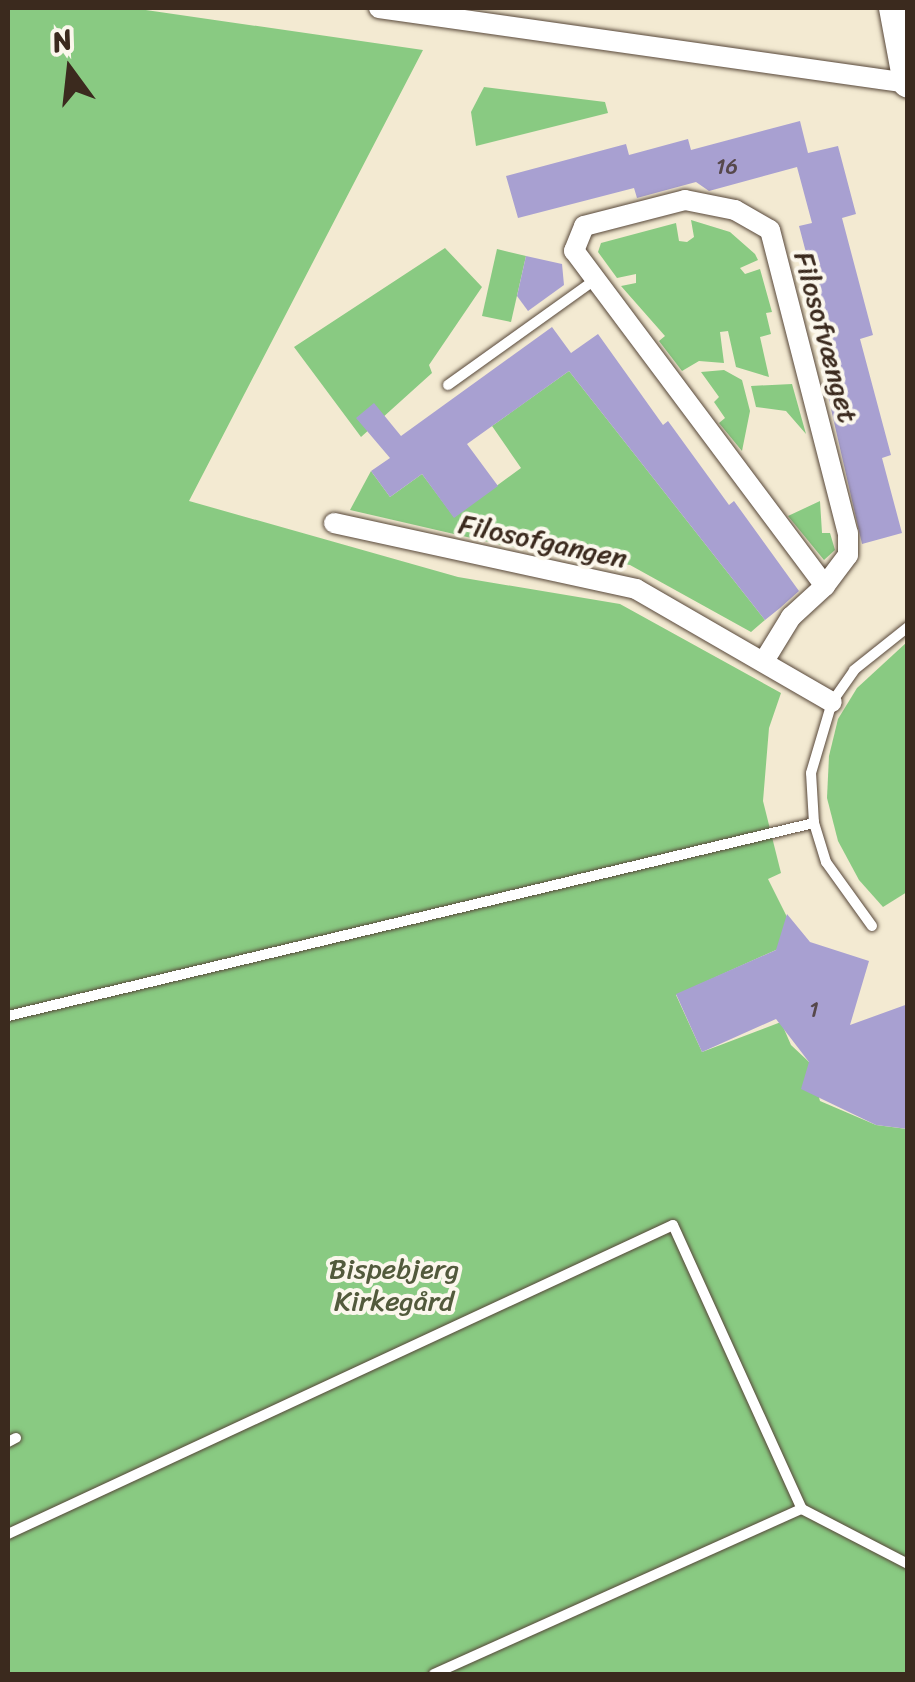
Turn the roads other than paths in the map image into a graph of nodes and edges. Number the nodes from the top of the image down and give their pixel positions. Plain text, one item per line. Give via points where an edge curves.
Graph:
1 (379, 8) edge
2 (894, 8) edge
3 (517, 18) edge
4 (908, 83) edge
5 (593, 280) junction
6 (448, 385) dead end
7 (334, 523) dead end
8 (825, 586) junction
9 (908, 627) edge
10 (764, 662) junction
11 (832, 702) junction
12 (814, 823) junction
13 (872, 926) dead end
14 (8, 1016) edge
15 (802, 1509) junction
16 (8, 1534) edge
17 (908, 1564) edge
18 (434, 1674) edge

1 - 3 street
2 - 4 street
3 - 4 street
5 - 6 lane
5 - 8 street, Filosofvænget
5 - 8 street, Filosofvænget via 574,251 584,226 686,200 735,210 770,230 848,533 848,556
7 - 10 street, Filosofgangen via 636,589
8 - 10 street, Filosofvænget via 791,617
9 - 11 lane via 854,670
10 - 11 street, Filosofgangen
11 - 12 lane via 811,773
12 - 13 lane via 826,862
12 - 14 lane
15 - 16 lane via 673,1225
15 - 17 lane
15 - 18 lane

